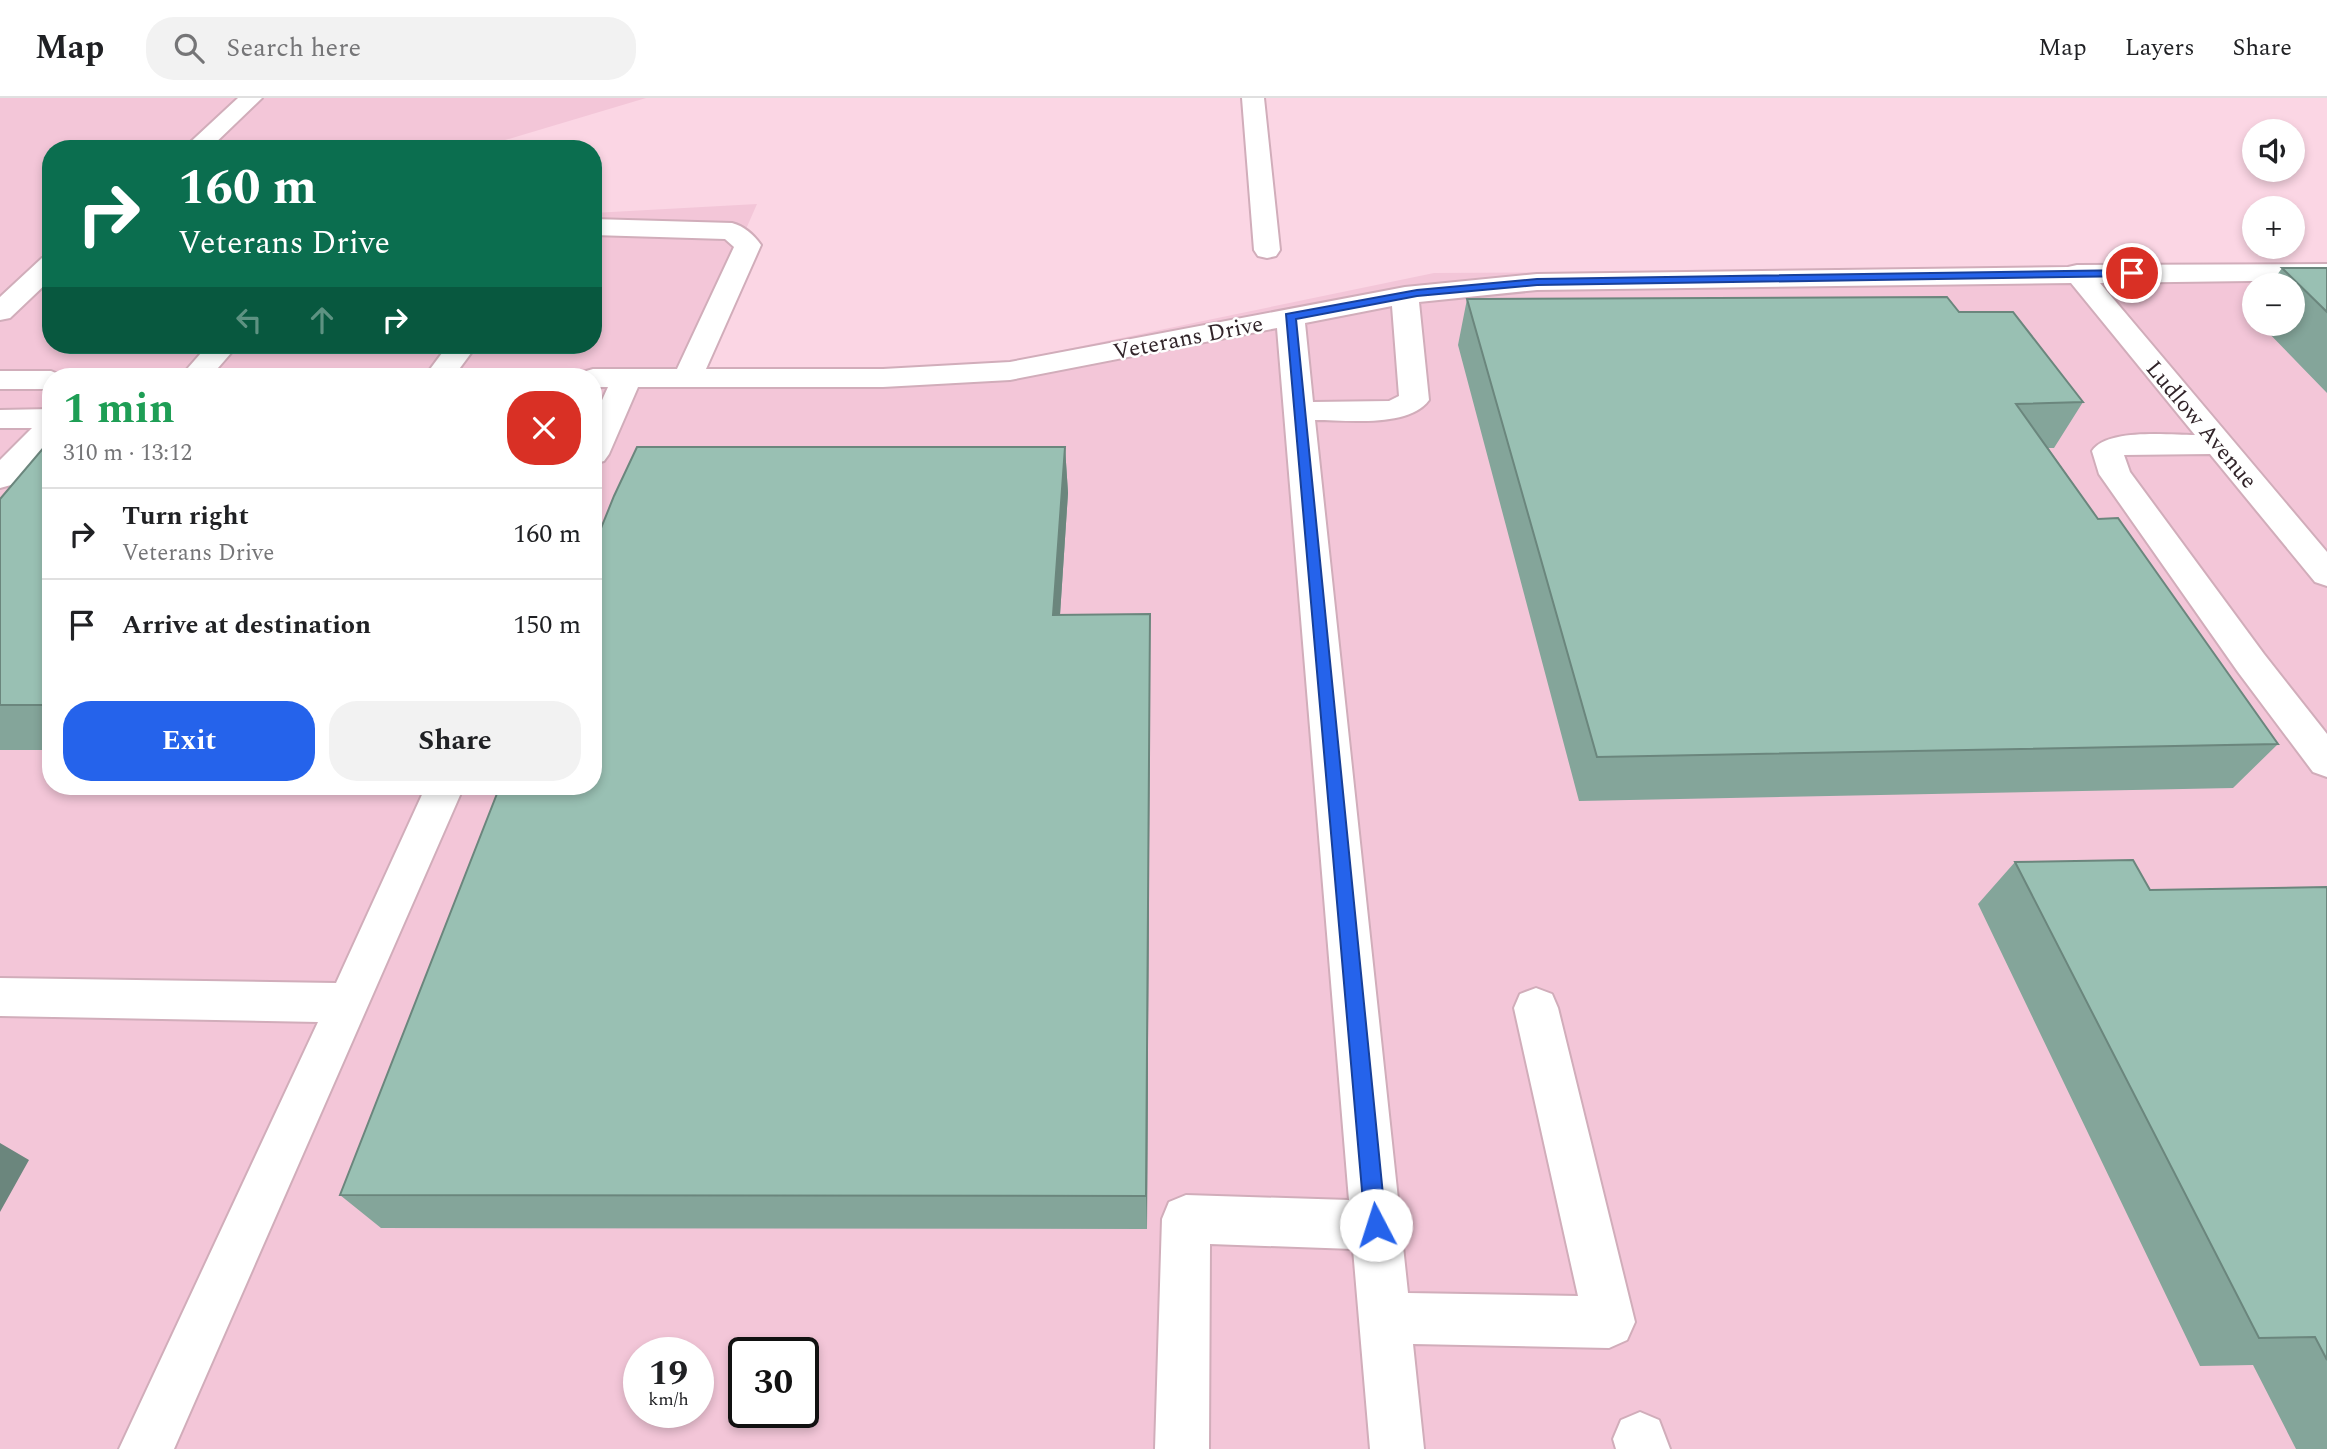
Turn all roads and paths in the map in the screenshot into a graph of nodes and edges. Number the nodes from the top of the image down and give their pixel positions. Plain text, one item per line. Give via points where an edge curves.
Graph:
1 (251, 98) edge
2 (1253, 98) edge
3 (205, 140) edge
4 (602, 227) edge
5 (1267, 250) dead end
6 (42, 272) edge
7 (2327, 272) edge
8 (2077, 274) junction
9 (1405, 295) junction
10 (0, 312) edge
11 (1290, 316) junction
12 (216, 354) edge
13 (456, 354) edge
14 (202, 368) edge
15 (445, 368) edge
16 (602, 378) edge
17 (627, 378) junction
18 (688, 378) junction
19 (0, 380) edge
20 (42, 380) edge
21 (1299, 411) junction
22 (42, 418) edge
23 (0, 419) edge
24 (602, 434) edge
25 (42, 435) edge
26 (2219, 444) junction
27 (0, 478) edge
28 (2327, 574) edge
29 (2323, 757) edge
30 (441, 795) edge
31 (0, 997) edge
32 (349, 1003) junction
33 (1536, 1008) dead end
34 (1376, 1225) junction
35 (1384, 1318) junction
36 (146, 1449) edge
37 (1182, 1449) edge
38 (1397, 1449) edge

1 - 3 street
2 - 5 street
4 - 18 street via 732,231 748,245
6 - 10 street
7 - 8 street, Veterans Drive
8 - 9 street, Veterans Drive via 1537,282
8 - 26 street, Ludlow Avenue
9 - 11 street, Veterans Drive
9 - 21 street via 1414,400 1395,410
11 - 18 street, Veterans Drive via 1010,371 933,377
11 - 21 street
12 - 14 street
13 - 15 street
16 - 17 street, Veterans Drive
17 - 18 street, Veterans Drive
17 - 24 street
19 - 20 street
21 - 34 street
22 - 23 street
25 - 27 street
26 - 28 street, Ludlow Avenue
26 - 29 street via 2122,444 2107,451 2115,474
30 - 32 street
31 - 32 street
32 - 36 street
33 - 35 street via 1609,1322
34 - 35 street
34 - 37 street via 1186,1219
35 - 38 street

